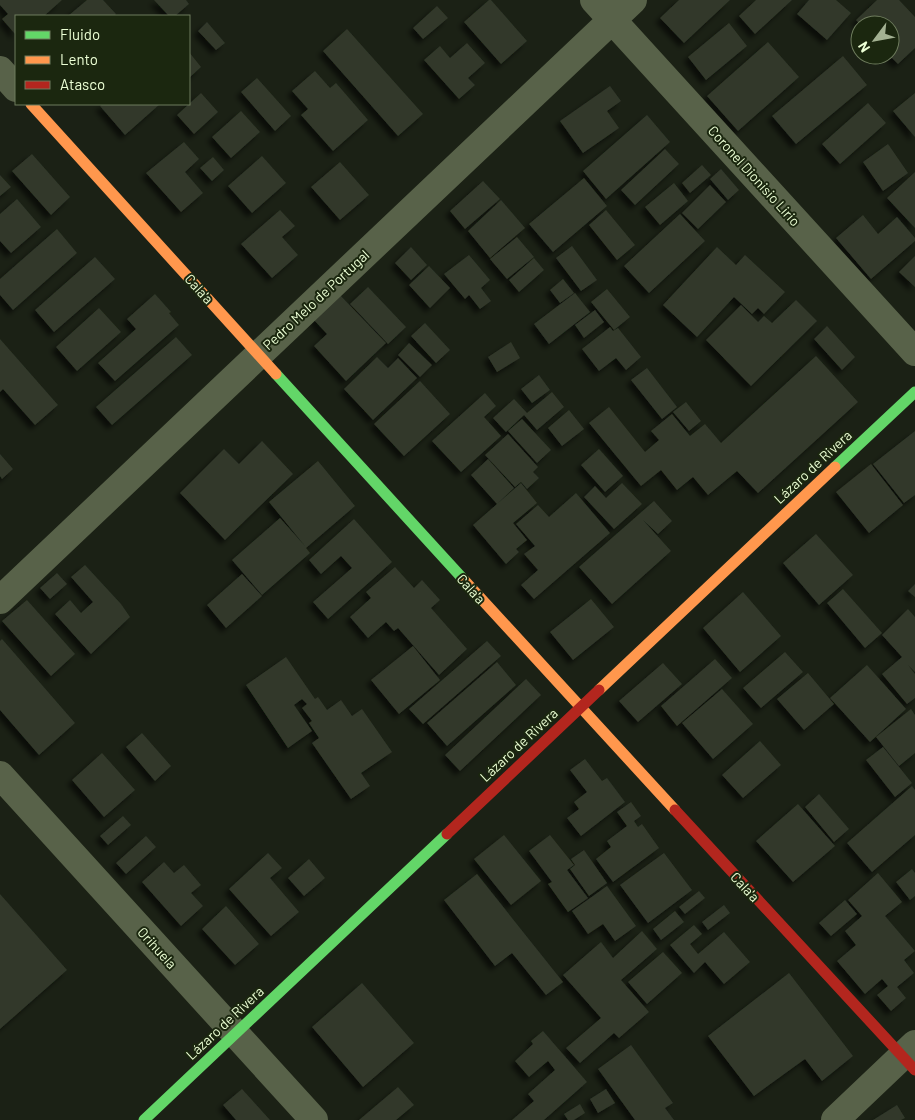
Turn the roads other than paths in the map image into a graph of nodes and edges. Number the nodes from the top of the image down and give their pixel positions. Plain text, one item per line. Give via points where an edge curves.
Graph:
1 (594, 0) edge
2 (633, 0) edge
3 (612, 20) junction
4 (0, 70) edge
5 (15, 87) edge
6 (32, 105) edge
7 (915, 352) edge
8 (258, 355) junction
9 (915, 392) edge
10 (0, 600) edge
11 (580, 708) junction
12 (0, 775) edge
13 (235, 1033) junction
14 (911, 1057) edge
15 (144, 1120) edge
16 (314, 1120) edge
17 (836, 1120) edge

1 - 3 street, Coronel Dionisio Lirio
2 - 3 street, Pedro Melo de Portugal
3 - 7 street, Coronel Dionisio Lirio
3 - 8 street, Pedro Melo de Portugal
4 - 5 street
6 - 8 street, Cala'a
8 - 10 street, Pedro Melo de Portugal
8 - 11 street, Cala'a
9 - 11 street, Lázaro de Rivera
11 - 13 street, Lázaro de Rivera
11 - 14 street, Cala'a
12 - 13 street, Orihuela
13 - 15 street, Lázaro de Rivera
13 - 16 street, Orihuela
14 - 17 street

